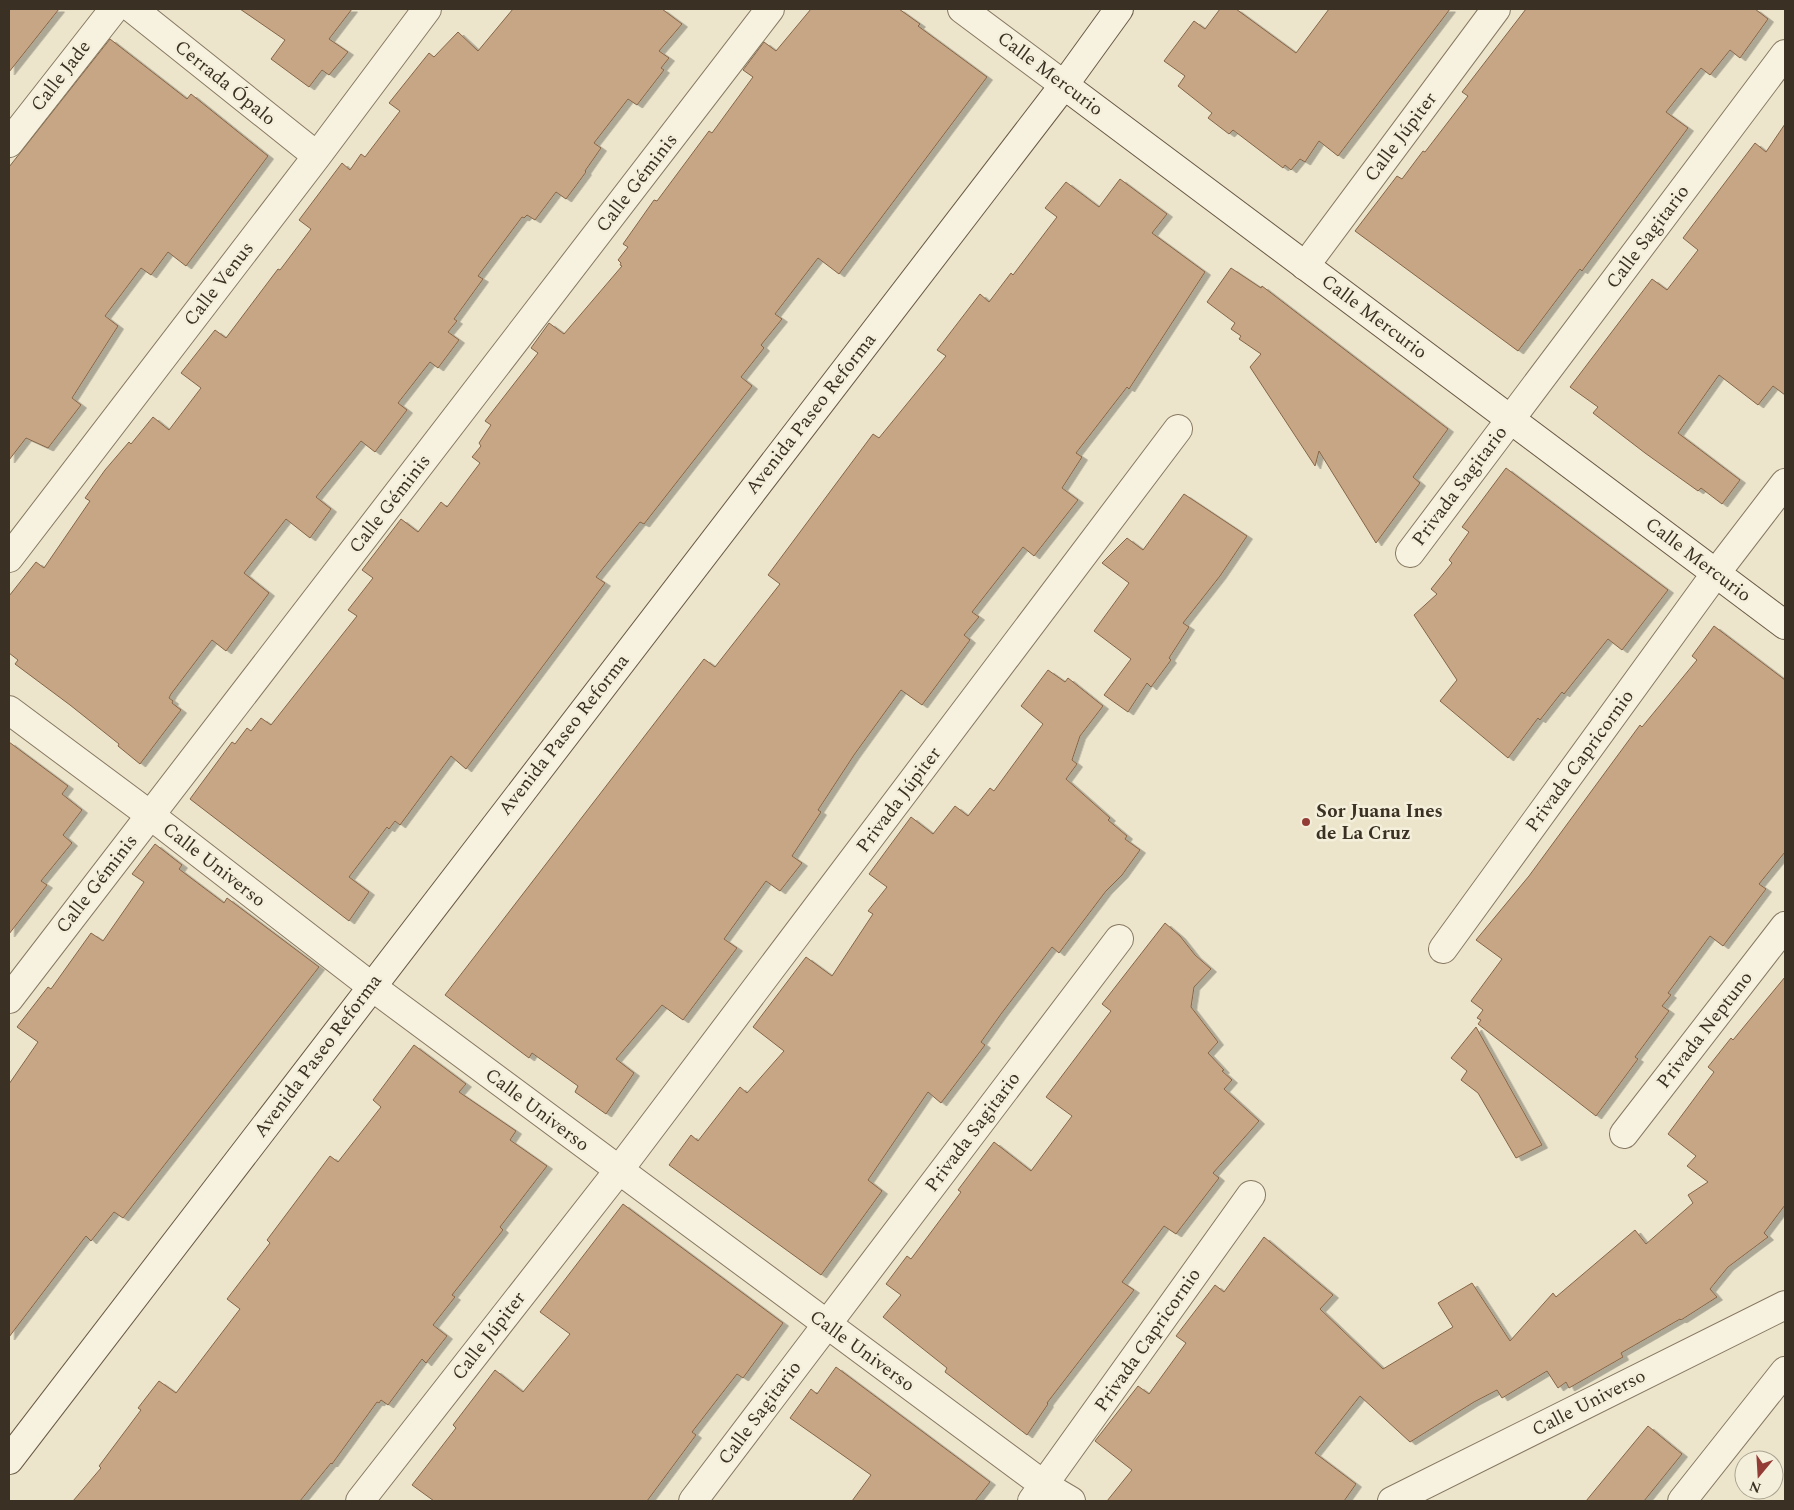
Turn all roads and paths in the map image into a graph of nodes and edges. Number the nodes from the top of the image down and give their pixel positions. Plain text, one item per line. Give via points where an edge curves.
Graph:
1 (114, 9) edge
2 (132, 9) edge
3 (427, 9) edge
4 (770, 9) edge
5 (962, 9) edge
6 (1119, 9) edge
7 (1496, 9) edge
8 (1785, 54) edge
9 (1064, 85) junction
10 (9, 143) edge
11 (317, 156) junction
12 (1305, 266) junction
13 (1510, 419) junction
14 (1178, 429) dead end
15 (1785, 483) edge
16 (1410, 553) dead end
17 (9, 558) edge
18 (1716, 573) junction
19 (1785, 625) edge
20 (9, 710) edge
21 (150, 815) junction
22 (1785, 926) edge
23 (1119, 939) dead end
24 (1444, 949) dead end
25 (371, 986) junction
26 (9, 998) edge
27 (1624, 1134) dead end
28 (619, 1170) junction
29 (1251, 1195) dead end
30 (1785, 1305) edge
31 (827, 1326) junction
32 (1785, 1371) edge
33 (9, 1460) edge
34 (1038, 1493) edge
35 (360, 1501) edge
36 (693, 1501) edge
37 (1071, 1501) edge
38 (1392, 1501) edge
39 (1682, 1501) edge

1 - 10 street, Calle Jade
2 - 11 street, Cerrada Ópalo
3 - 11 street, Calle Venus
4 - 21 street, Calle Géminis
5 - 9 street, Calle Mercurio
6 - 9 street, Avenida Paseo Reforma
7 - 12 street, Calle Júpiter
8 - 13 street, Calle Sagitario
9 - 12 street, Calle Mercurio
9 - 25 street, Avenida Paseo Reforma
11 - 17 street, Calle Venus
12 - 13 street, Calle Mercurio
13 - 16 street, Privada Sagitario
13 - 18 street, Calle Mercurio
14 - 28 street, Privada Júpiter
15 - 18 street, Privada Capricornio
18 - 19 street, Calle Mercurio
18 - 24 street, Privada Capricornio
20 - 21 street, Calle Universo
21 - 25 street, Calle Universo
21 - 26 street, Calle Géminis
22 - 27 street, Privada Neptuno
23 - 31 street, Privada Sagitario
25 - 28 street, Calle Universo
25 - 33 street, Avenida Paseo Reforma
28 - 31 street, Calle Universo
28 - 35 street, Calle Júpiter
29 - 34 street, Privada Capricornio
30 - 38 street, Calle Universo
31 - 34 street, Calle Universo
31 - 36 street, Calle Sagitario
32 - 39 street
34 - 37 street, Calle Universo

